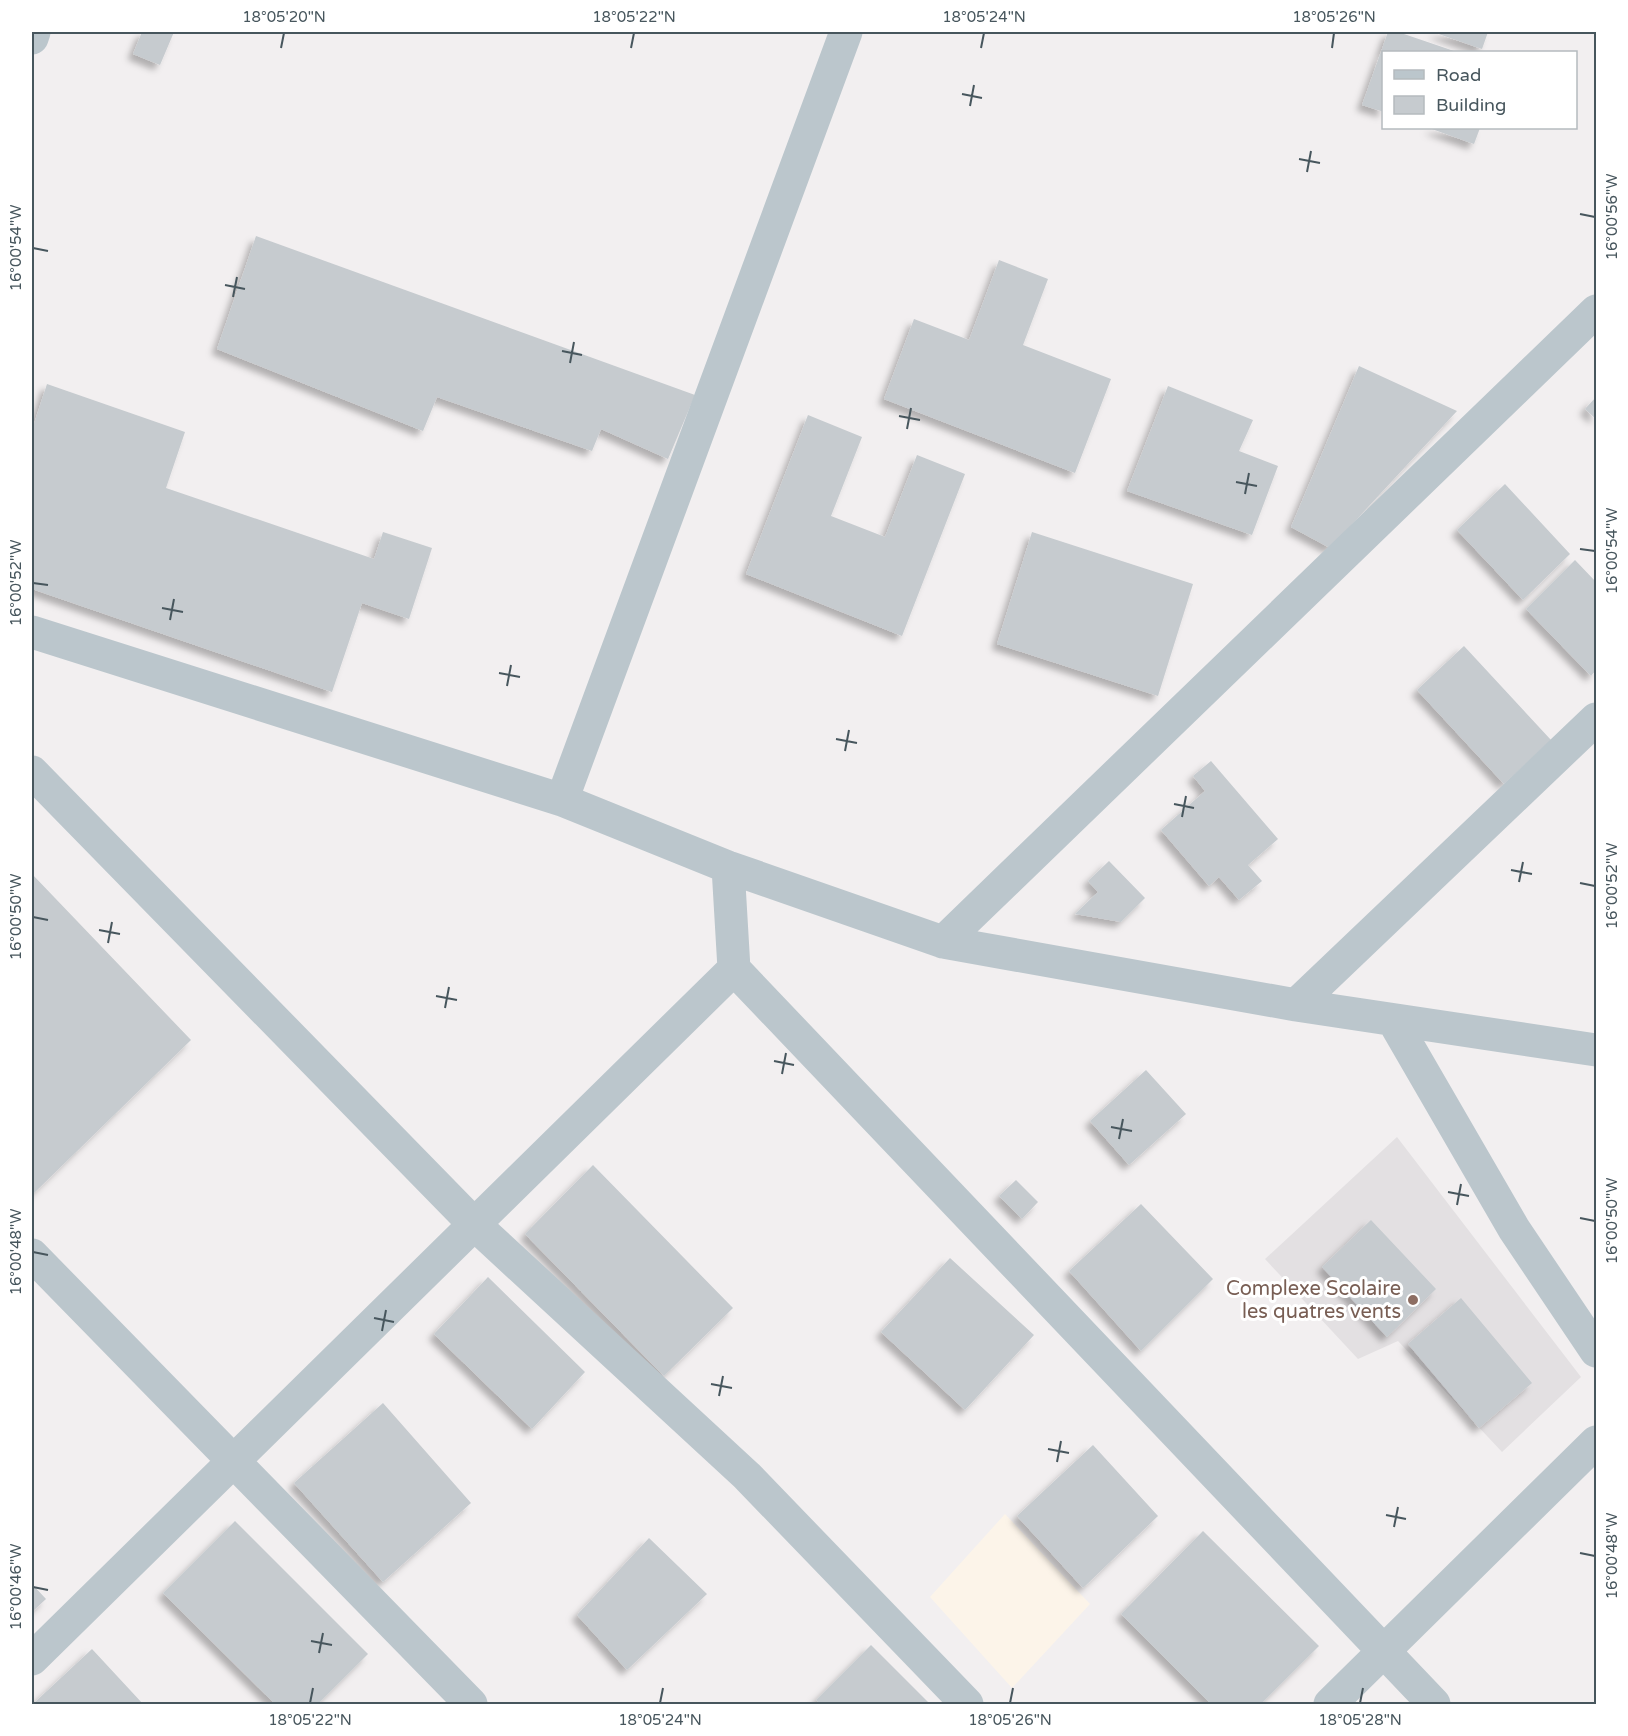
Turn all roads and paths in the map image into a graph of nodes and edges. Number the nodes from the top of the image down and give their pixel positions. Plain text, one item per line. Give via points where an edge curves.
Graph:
1 (34, 32) edge
2 (846, 32) edge
3 (32, 38) edge
4 (1596, 311) edge
5 (32, 632) edge
6 (1596, 719) edge
7 (32, 772) edge
8 (562, 800) junction
9 (728, 867) junction
10 (943, 942) junction
11 (734, 969) junction
12 (1296, 1005) junction
13 (1393, 1020) junction
14 (1596, 1050) edge
15 (474, 1224) junction
16 (32, 1255) edge
17 (1596, 1350) edge
18 (1596, 1442) edge
19 (234, 1460) junction
20 (1384, 1652) junction
21 (32, 1659) edge
22 (471, 1704) edge
23 (967, 1704) edge
24 (1330, 1704) edge
25 (1434, 1704) edge

1 - 3 street
2 - 8 street
4 - 10 street
5 - 8 street
6 - 12 street
7 - 15 street
8 - 9 street
9 - 10 street
9 - 11 street
10 - 12 street
11 - 15 street
11 - 20 street
12 - 13 street
13 - 14 street
13 - 17 street via 1514,1229
15 - 19 street
15 - 23 street via 747,1476
16 - 19 street
18 - 20 street
19 - 21 street
19 - 22 street
20 - 24 street
20 - 25 street

